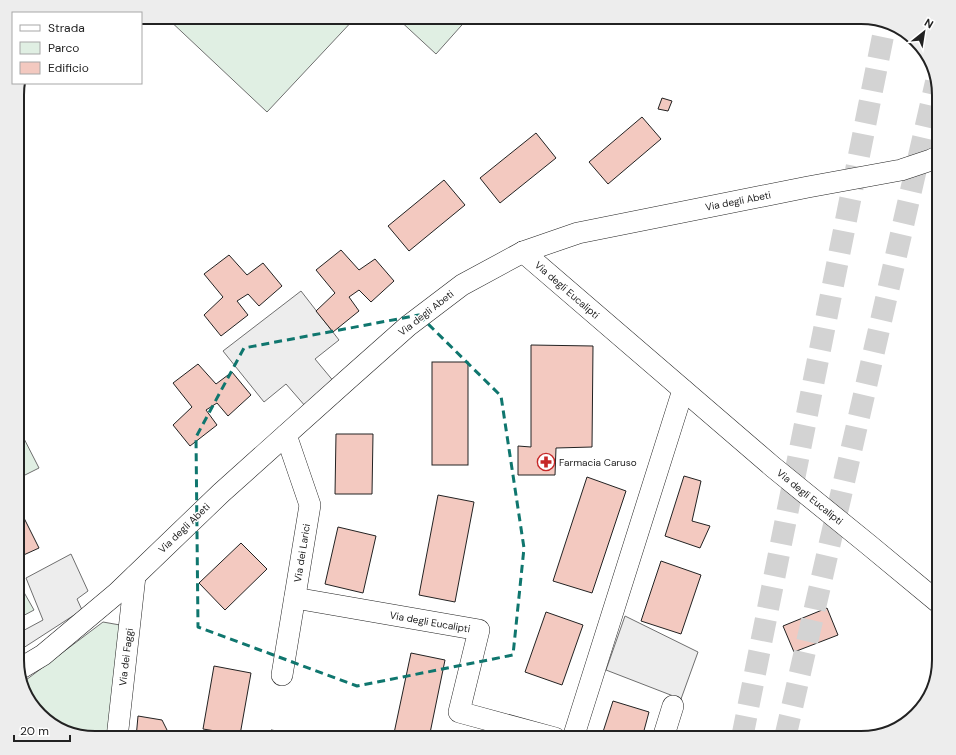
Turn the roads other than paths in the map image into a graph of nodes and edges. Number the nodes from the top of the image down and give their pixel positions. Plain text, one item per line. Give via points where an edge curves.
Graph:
1 (932, 161) edge
2 (523, 252) junction
3 (683, 390) junction
4 (286, 435) junction
5 (135, 576) junction
6 (932, 597) edge
7 (295, 598) junction
8 (24, 666) edge
9 (282, 675) dead end
10 (673, 706) dead end
11 (118, 731) edge
12 (529, 731) edge
13 (575, 731) edge
14 (666, 731) edge

1 - 2 street, Via degli Abeti via 901,170 578,233
2 - 3 street, Via degli Eucalipti
2 - 4 street, Via degli Abeti via 462,285 408,326
3 - 6 street, Via degli Eucalipti
3 - 13 street
4 - 5 street, Via degli Abeti
4 - 7 street, Via dei Larici via 310,505
5 - 8 street, Via degli Abeti via 43,655
5 - 11 street, Via dei Faggi
7 - 9 street, Via dei Larici
7 - 12 street, Via degli Eucalipti via 479,630 459,712
10 - 14 street

